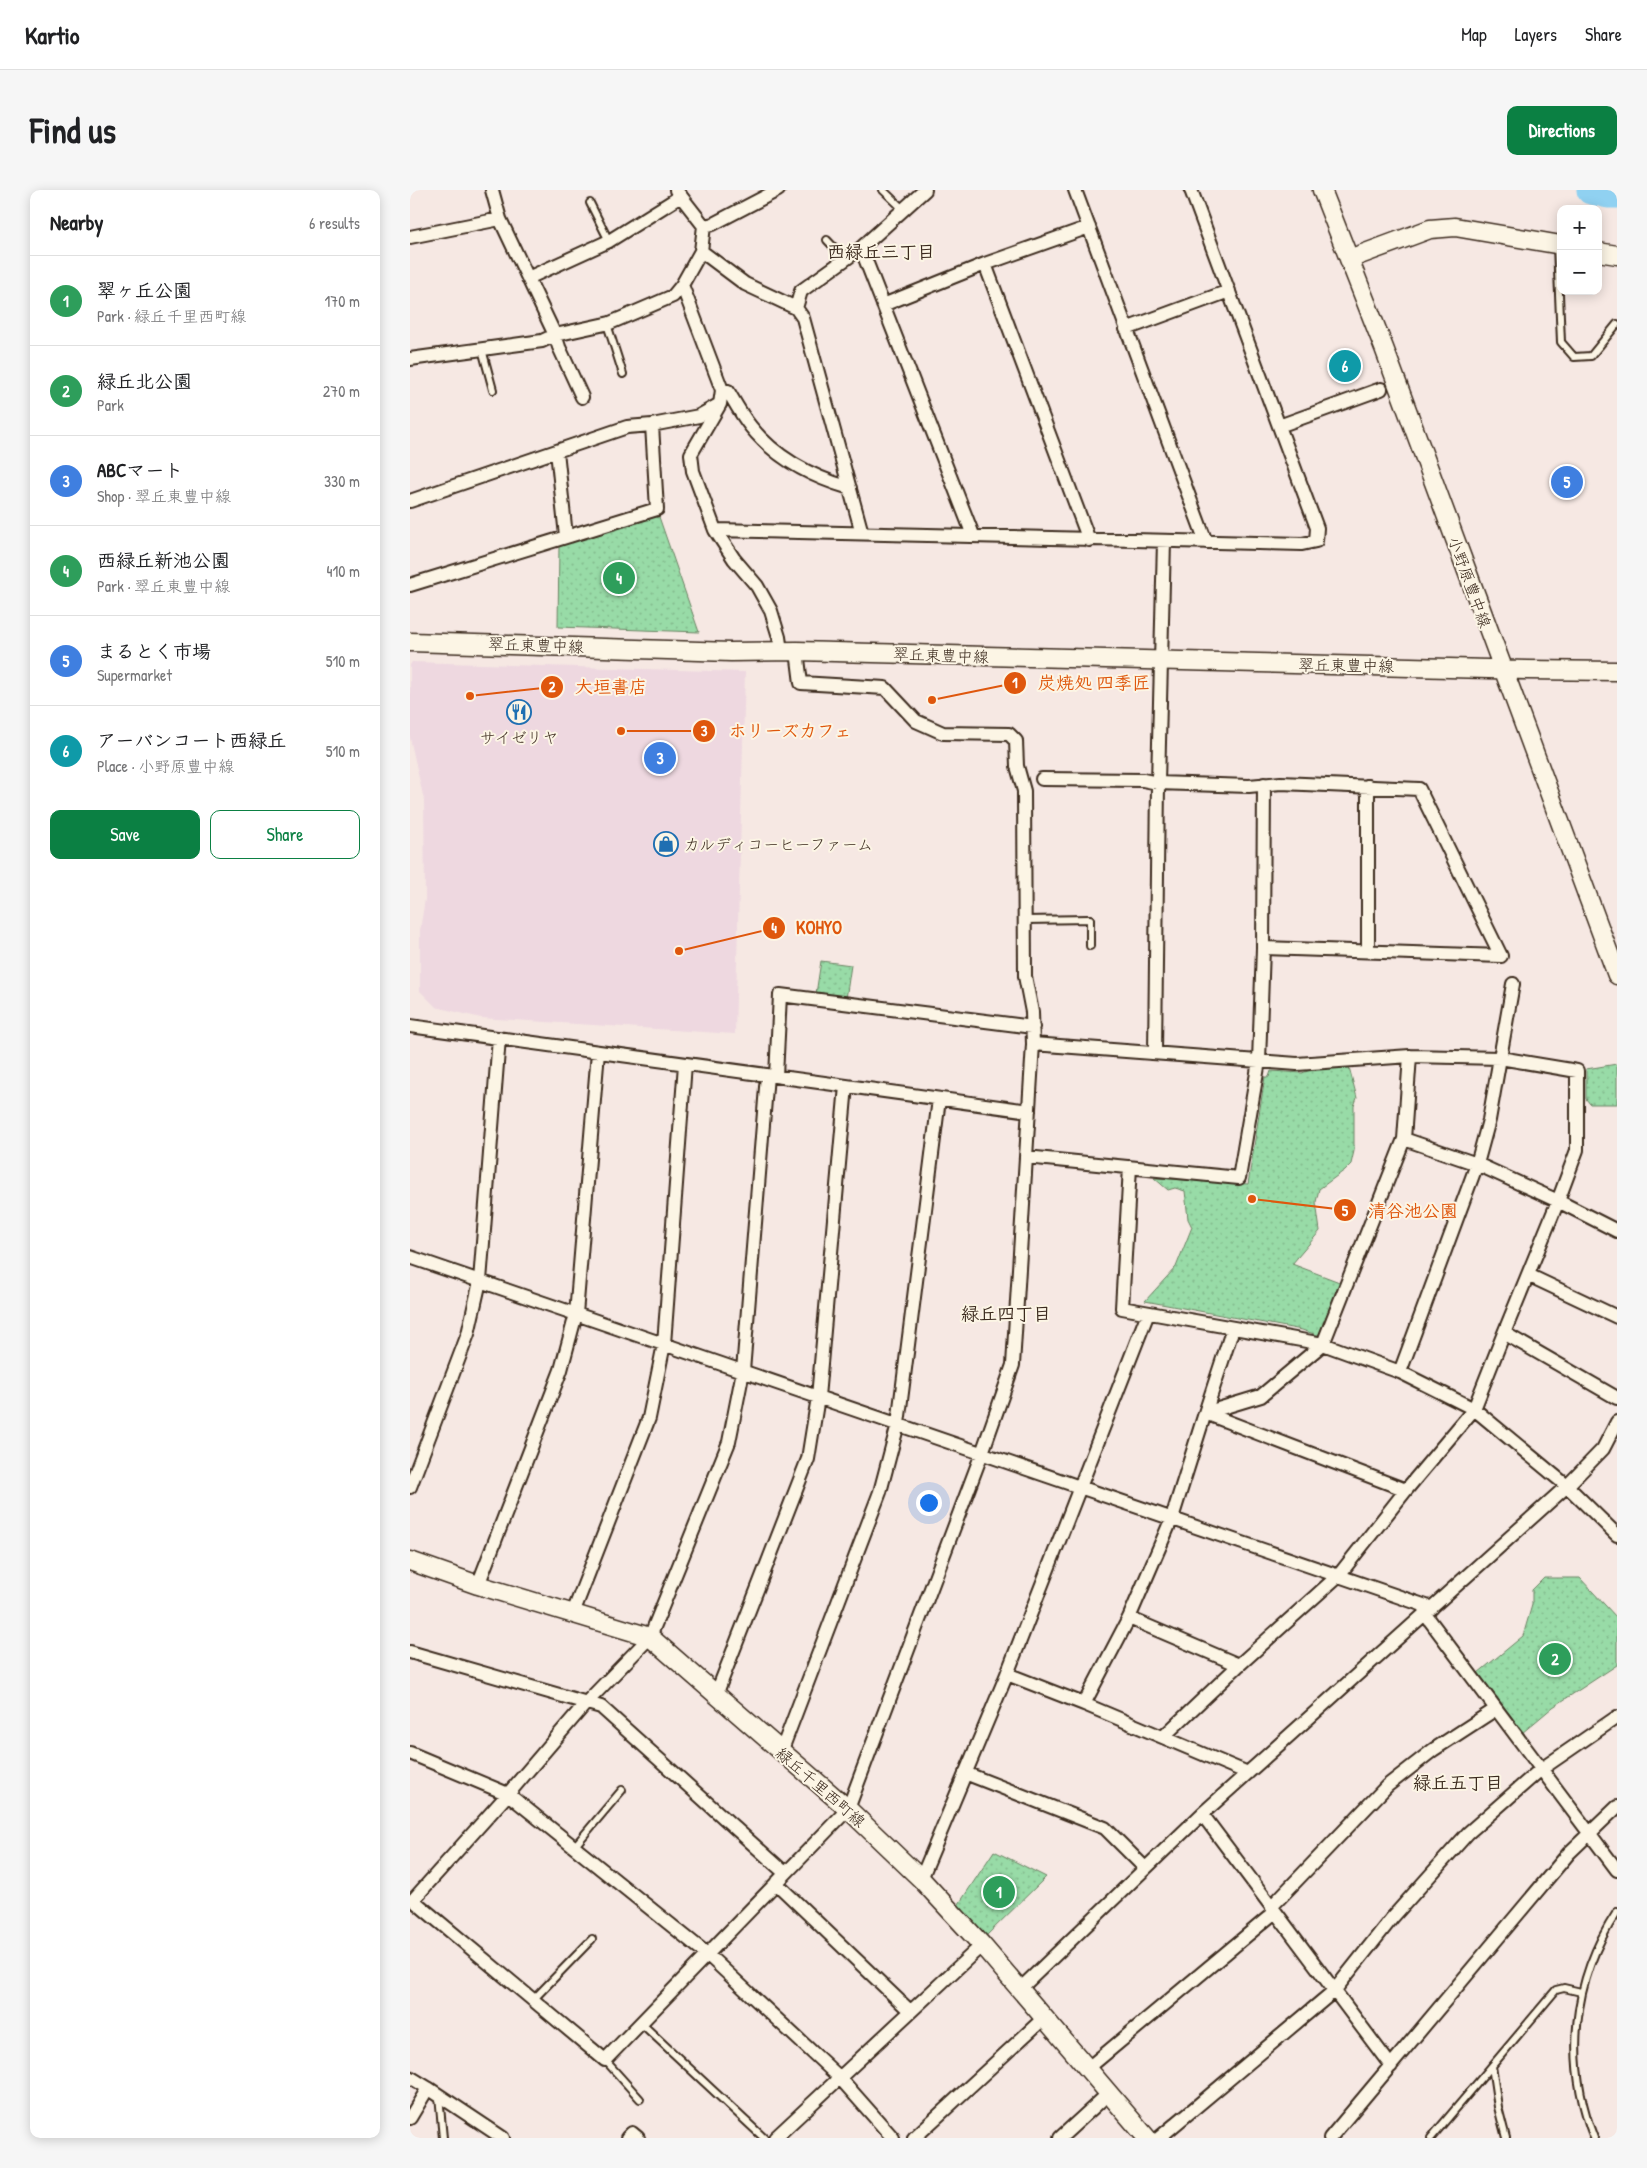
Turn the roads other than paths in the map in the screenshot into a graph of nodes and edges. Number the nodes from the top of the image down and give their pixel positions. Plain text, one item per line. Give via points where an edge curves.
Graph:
1 (492, 190) edge
2 (778, 190) edge
3 (883, 190) edge
4 (925, 190) edge
5 (1075, 190) edge
6 (1191, 190) edge
7 (1322, 190) edge
8 (678, 193) edge
9 (590, 203) dead end
10 (904, 210) junction
11 (500, 219) junction
12 (704, 226) junction
13 (1088, 227) junction
14 (410, 237) edge
15 (608, 240) junction
16 (827, 240) dead end
17 (1557, 245) edge
18 (862, 248) junction
19 (1559, 250) edge
20 (701, 251) junction
21 (1602, 253) edge
22 (1617, 255) edge
23 (1350, 259) junction
24 (846, 260) junction
25 (985, 264) junction
26 (528, 278) junction
27 (682, 285) junction
28 (1229, 291) junction
29 (883, 304) junction
30 (796, 308) junction
31 (607, 324) junction
32 (1617, 324) edge
33 (1126, 329) junction
34 (555, 334) junction
35 (482, 350) junction
36 (410, 358) edge
37 (623, 374) dead end
38 (1381, 389) dead end
39 (493, 390) dead end
40 (722, 390) junction
41 (582, 397) dead end
42 (720, 404) junction
43 (652, 425) junction
44 (1279, 426) junction
45 (557, 451) junction
46 (850, 488) junction
47 (410, 501) edge
48 (715, 530) junction
49 (862, 533) junction
50 (973, 535) junction
51 (566, 536) junction
52 (1089, 540) junction
53 (1164, 541) junction
54 (1206, 542) junction
55 (410, 585) edge
56 (410, 642) edge
57 (789, 651) junction
58 (1162, 660) junction
59 (1502, 670) junction
60 (1617, 671) edge
61 (1042, 779) dead end
62 (1158, 783) junction
63 (1264, 784) junction
64 (1368, 786) junction
65 (1025, 920) junction
66 (1090, 946) dead end
67 (1263, 948) junction
68 (1368, 951) junction
69 (1617, 976) edge
70 (1513, 984) dead end
71 (410, 1026) edge
72 (1032, 1028) junction
73 (498, 1038) junction
74 (1033, 1044) junction
75 (598, 1052) junction
76 (1155, 1053) junction
77 (1410, 1056) junction
78 (1500, 1058) junction
79 (1259, 1061) junction
80 (685, 1064) junction
81 (772, 1076) junction
82 (846, 1086) junction
83 (939, 1099) junction
84 (1029, 1111) junction
85 (1404, 1140) junction
86 (1026, 1157) junction
87 (1478, 1164) junction
88 (1130, 1167) junction
89 (1558, 1201) junction
90 (1617, 1231) edge
91 (410, 1257) edge
92 (1528, 1275) junction
93 (480, 1281) junction
94 (1148, 1313) junction
95 (576, 1314) junction
96 (1617, 1317) edge
97 (1233, 1328) junction
98 (1504, 1334) junction
99 (664, 1344) junction
100 (1324, 1344) junction
101 (743, 1371) junction
102 (1400, 1372) junction
103 (818, 1397) junction
104 (1617, 1398) edge
105 (1474, 1409) junction
106 (1205, 1413) junction
107 (1617, 1422) edge
108 (898, 1424) junction
109 (982, 1453) junction
110 (1567, 1486) junction
111 (410, 1487) edge
112 (1080, 1487) junction
113 (1406, 1490) junction
114 (1172, 1518) junction
115 (1617, 1535) edge
116 (410, 1561) edge
117 (1339, 1575) junction
118 (478, 1585) junction
119 (1429, 1611) junction
120 (572, 1613) junction
121 (1130, 1618) junction
122 (650, 1637) junction
123 (410, 1652) edge
124 (1239, 1665) junction
125 (1007, 1674) junction
126 (716, 1695) junction
127 (586, 1704) junction
128 (1084, 1704) junction
129 (1496, 1709) junction
130 (1617, 1717) edge
131 (1163, 1737) junction
132 (781, 1752) junction
133 (410, 1753) edge
134 (1540, 1770) junction
135 (965, 1773) junction
136 (1248, 1773) junction
137 (622, 1790) dead end
138 (508, 1794) junction
139 (1617, 1807) edge
140 (848, 1809) junction
141 (1202, 1814) junction
142 (1590, 1832) junction
143 (574, 1847) junction
144 (1144, 1868) junction
145 (1617, 1870) edge
146 (785, 1873) junction
147 (920, 1879) junction
148 (776, 1883) junction
149 (1273, 1909) junction
150 (1617, 1912) edge
151 (592, 1939) dead end
152 (982, 1945) junction
153 (707, 1954) junction
154 (1020, 1989) junction
155 (1334, 1991) junction
156 (1581, 1992) junction
157 (533, 2000) junction
158 (910, 2011) junction
159 (1044, 2018) junction
160 (641, 2023) junction
161 (605, 2060) junction
162 (1391, 2066) junction
163 (1492, 2066) junction
164 (1087, 2069) junction
165 (410, 2077) edge
166 (840, 2078) junction
167 (433, 2092) junction
168 (1108, 2094) junction
169 (640, 2099) dead end
170 (410, 2118) edge
171 (443, 2138) edge
172 (503, 2138) edge
173 (627, 2138) edge
174 (638, 2138) edge
175 (764, 2138) edge
176 (775, 2138) edge
177 (892, 2138) edge
178 (914, 2138) edge
179 (1060, 2138) edge
180 (1147, 2138) edge
181 (1159, 2138) edge
182 (1330, 2138) edge
183 (1431, 2138) edge
184 (1506, 2138) edge
185 (1594, 2138) edge

1 - 11 street
2 - 12 street
3 - 10 lane
4 - 10 street
5 - 13 street
6 - 28 street
7 - 23 street, 小野原豊中線
8 - 12 street
8 - 15 street
9 - 15 lane
10 - 18 street
11 - 14 street
11 - 26 street
12 - 20 street
13 - 25 street
13 - 33 street
15 - 26 street
16 - 24 lane
17 - 23 street via 1443,227
18 - 24 street
18 - 29 street
19 - 32 lane via 1561,342 1574,357 1591,356
20 - 27 street
20 - 30 street via 745,284
21 - 22 street
23 - 59 street, 小野原豊中線
24 - 30 street via 801,291
25 - 29 street
25 - 52 street
26 - 34 street
27 - 31 street via 672,296
27 - 40 street
28 - 33 street
28 - 44 street
29 - 50 street
30 - 46 street via 803,318
31 - 34 street
31 - 37 lane
33 - 54 street
34 - 35 street via 542,341
34 - 41 street
35 - 36 street
35 - 39 lane
38 - 44 street
40 - 42 street
40 - 46 street via 728,391 755,432 789,462 821,479
42 - 43 street via 699,416
42 - 48 street via 692,454 693,472
43 - 45 street via 627,427
43 - 51 street via 657,509
44 - 54 street via 1317,528 1316,541 1302,544
45 - 47 street
45 - 51 street
46 - 49 street
48 - 49 street
48 - 57 street via 756,586 771,611 779,637
49 - 50 street
50 - 52 street
51 - 55 street
52 - 53 street
53 - 54 street
53 - 58 street
56 - 57 street, 翠丘東豊中線
57 - 58 street, 翠丘東豊中線
57 - 65 street via 801,683 885,688 916,721 942,733 1009,734 1016,741 1017,766 1024,791
58 - 59 street, 翠丘東豊中線
58 - 62 street
59 - 60 street, 翠丘東豊中線
59 - 69 street, 小野原豊中線
61 - 62 street
62 - 63 street
62 - 76 street
63 - 64 street
63 - 67 street
64 - 68 street
64 - 68 street via 1420,789 1501,956
65 - 66 lane via 1090,920
65 - 72 street via 1026,976
67 - 68 street
67 - 79 street
70 - 78 street
71 - 73 street
72 - 74 street
72 - 81 street via 780,995
73 - 75 street
73 - 93 street
74 - 76 street
74 - 84 street
75 - 80 street
75 - 95 street
76 - 79 street
77 - 78 street
77 - 79 street via 1297,1064
77 - 85 street
78 - 87 street
78 - 89 street via 1577,1071 1577,1150
79 - 88 street via 1239,1178
80 - 81 street
80 - 99 street
81 - 82 street
81 - 101 street
82 - 83 street
82 - 103 street
83 - 84 street
83 - 108 street
84 - 86 street
85 - 87 street
85 - 100 street
86 - 88 street
86 - 109 street via 1013,1365
87 - 89 street
87 - 102 street
88 - 94 street via 1122,1308
89 - 90 street
89 - 92 street
91 - 93 street
92 - 96 street
92 - 98 street
93 - 95 street
93 - 111 street via 468,1334
94 - 97 street
94 - 112 street
95 - 99 street
95 - 118 street via 561,1370
97 - 100 street
97 - 106 street
98 - 104 street
98 - 105 street
99 - 101 street
99 - 120 street via 649,1418
100 - 102 street
100 - 106 street via 1261,1396
101 - 103 street
101 - 122 street via 729,1442
102 - 105 street
103 - 108 street
103 - 126 street via 808,1460
105 - 110 street
105 - 113 street
106 - 113 street
106 - 114 street
107 - 110 street via 1603,1449
108 - 109 street
108 - 132 street via 880,1492
109 - 112 street
109 - 140 street
110 - 115 street
110 - 119 street
112 - 114 street
112 - 125 street
113 - 117 street
114 - 117 street
114 - 121 street
116 - 118 street, 緑丘千里西町線
117 - 119 street
117 - 124 street
118 - 120 street, 緑丘千里西町線
119 - 129 street
119 - 136 street
120 - 122 street, 緑丘千里西町線
121 - 124 street
121 - 128 street
122 - 126 street, 緑丘千里西町線
122 - 127 street
123 - 127 street
124 - 131 street
125 - 128 street
125 - 135 street
126 - 132 street, 緑丘千里西町線
127 - 138 street
127 - 146 street via 601,1707
128 - 131 street
129 - 134 street
129 - 149 street via 1433,1750 1387,1786
130 - 134 street
131 - 136 street
132 - 140 street, 緑丘千里西町線
133 - 138 street
134 - 142 street
134 - 155 street via 1468,1832 1392,1918
135 - 144 street via 1105,1828
135 - 147 street
136 - 141 street
137 - 143 lane
138 - 143 street
138 - 157 street via 413,1900
139 - 142 street
140 - 146 street
140 - 147 street, 緑丘千里西町線
141 - 144 street
141 - 149 street
142 - 145 street
142 - 162 street
143 - 153 street
144 - 154 street
146 - 148 street
147 - 152 street, 緑丘千里西町線
148 - 153 street
148 - 158 street
149 - 155 street
149 - 164 street
150 - 156 lane via 1596,1948
151 - 157 lane
152 - 154 street, 緑丘千里西町線
152 - 158 street
153 - 160 street
153 - 166 street
154 - 159 street, 緑丘千里西町線
155 - 162 street
155 - 181 street
156 - 163 lane via 1564,1988 1556,1990
156 - 185 lane via 1576,2030 1577,2065 1582,2102
157 - 161 street
158 - 166 street
159 - 164 street, 緑丘千里西町線
159 - 178 street
160 - 161 street
160 - 175 lane
161 - 169 lane
162 - 182 street
163 - 183 lane
163 - 184 lane
164 - 168 street, 緑丘千里西町線
165 - 167 street
166 - 176 street
166 - 177 street
167 - 170 street
167 - 171 lane
167 - 172 street
168 - 179 street
168 - 180 street, 緑丘千里西町線
173 - 174 street via 632,2133

